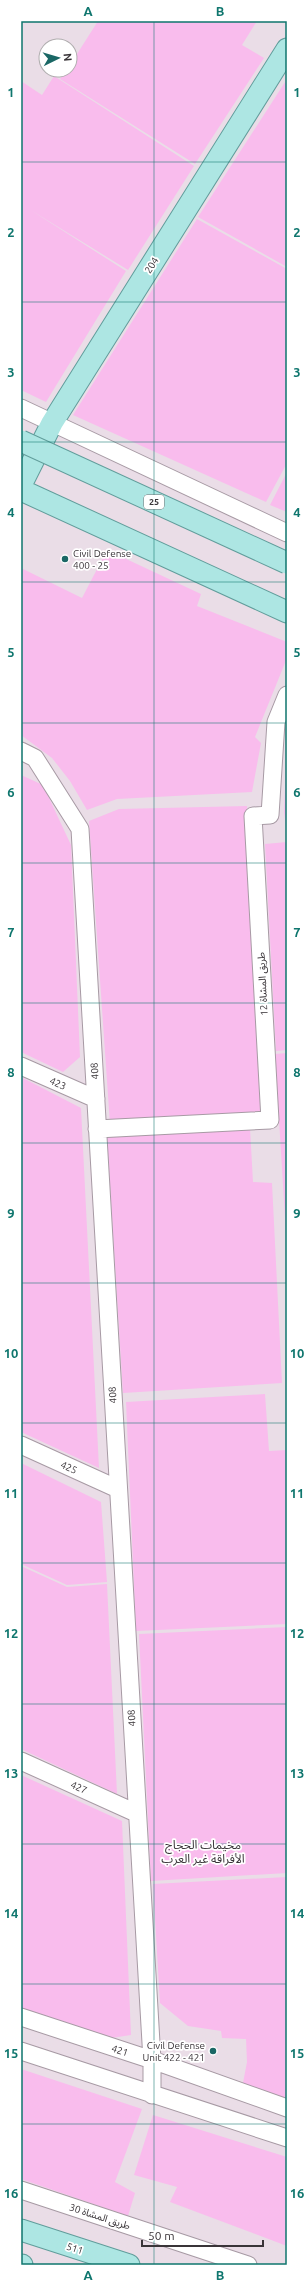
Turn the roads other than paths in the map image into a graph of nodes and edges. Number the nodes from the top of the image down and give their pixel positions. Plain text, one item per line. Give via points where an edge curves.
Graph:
1 (287, 49) edge
2 (21, 408) edge
3 (52, 423) junction
4 (21, 441) edge
5 (21, 485) edge
6 (21, 490) edge
7 (287, 533) edge
8 (287, 563) edge
9 (287, 612) edge
10 (287, 695) edge
11 (21, 751) edge
12 (21, 1066) edge
13 (96, 1099) junction
14 (97, 1129) junction
15 (21, 1445) edge
16 (118, 1489) junction
17 (21, 1761) edge
18 (136, 1813) junction
19 (21, 2017) edge
20 (21, 2051) edge
21 (152, 2060) junction
22 (152, 2095) junction
23 (287, 2108) edge
24 (287, 2138) edge
25 (21, 2190) edge
26 (21, 2230) edge
27 (129, 2265) edge
28 (248, 2265) edge

1 - 3 main road, 204
2 - 3 street
3 - 5 main road, 204
3 - 7 street
4 - 8 main road, 25, bridge
6 - 9 main road
10 - 14 street, طريق المشاة 12 via 276,722 270,815 253,816 270,1120
11 - 13 street, 408 via 35,758 80,829
12 - 13 street, 423
13 - 14 street, 408
14 - 16 street, 408
15 - 16 street, 425
16 - 18 street, 408
17 - 18 street, 427
18 - 21 street, 408
19 - 21 street, 421
20 - 22 street
21 - 22 street, 408
21 - 23 street, 421
22 - 24 street
25 - 28 street, طريق المشاة 30
26 - 27 main road, 511

